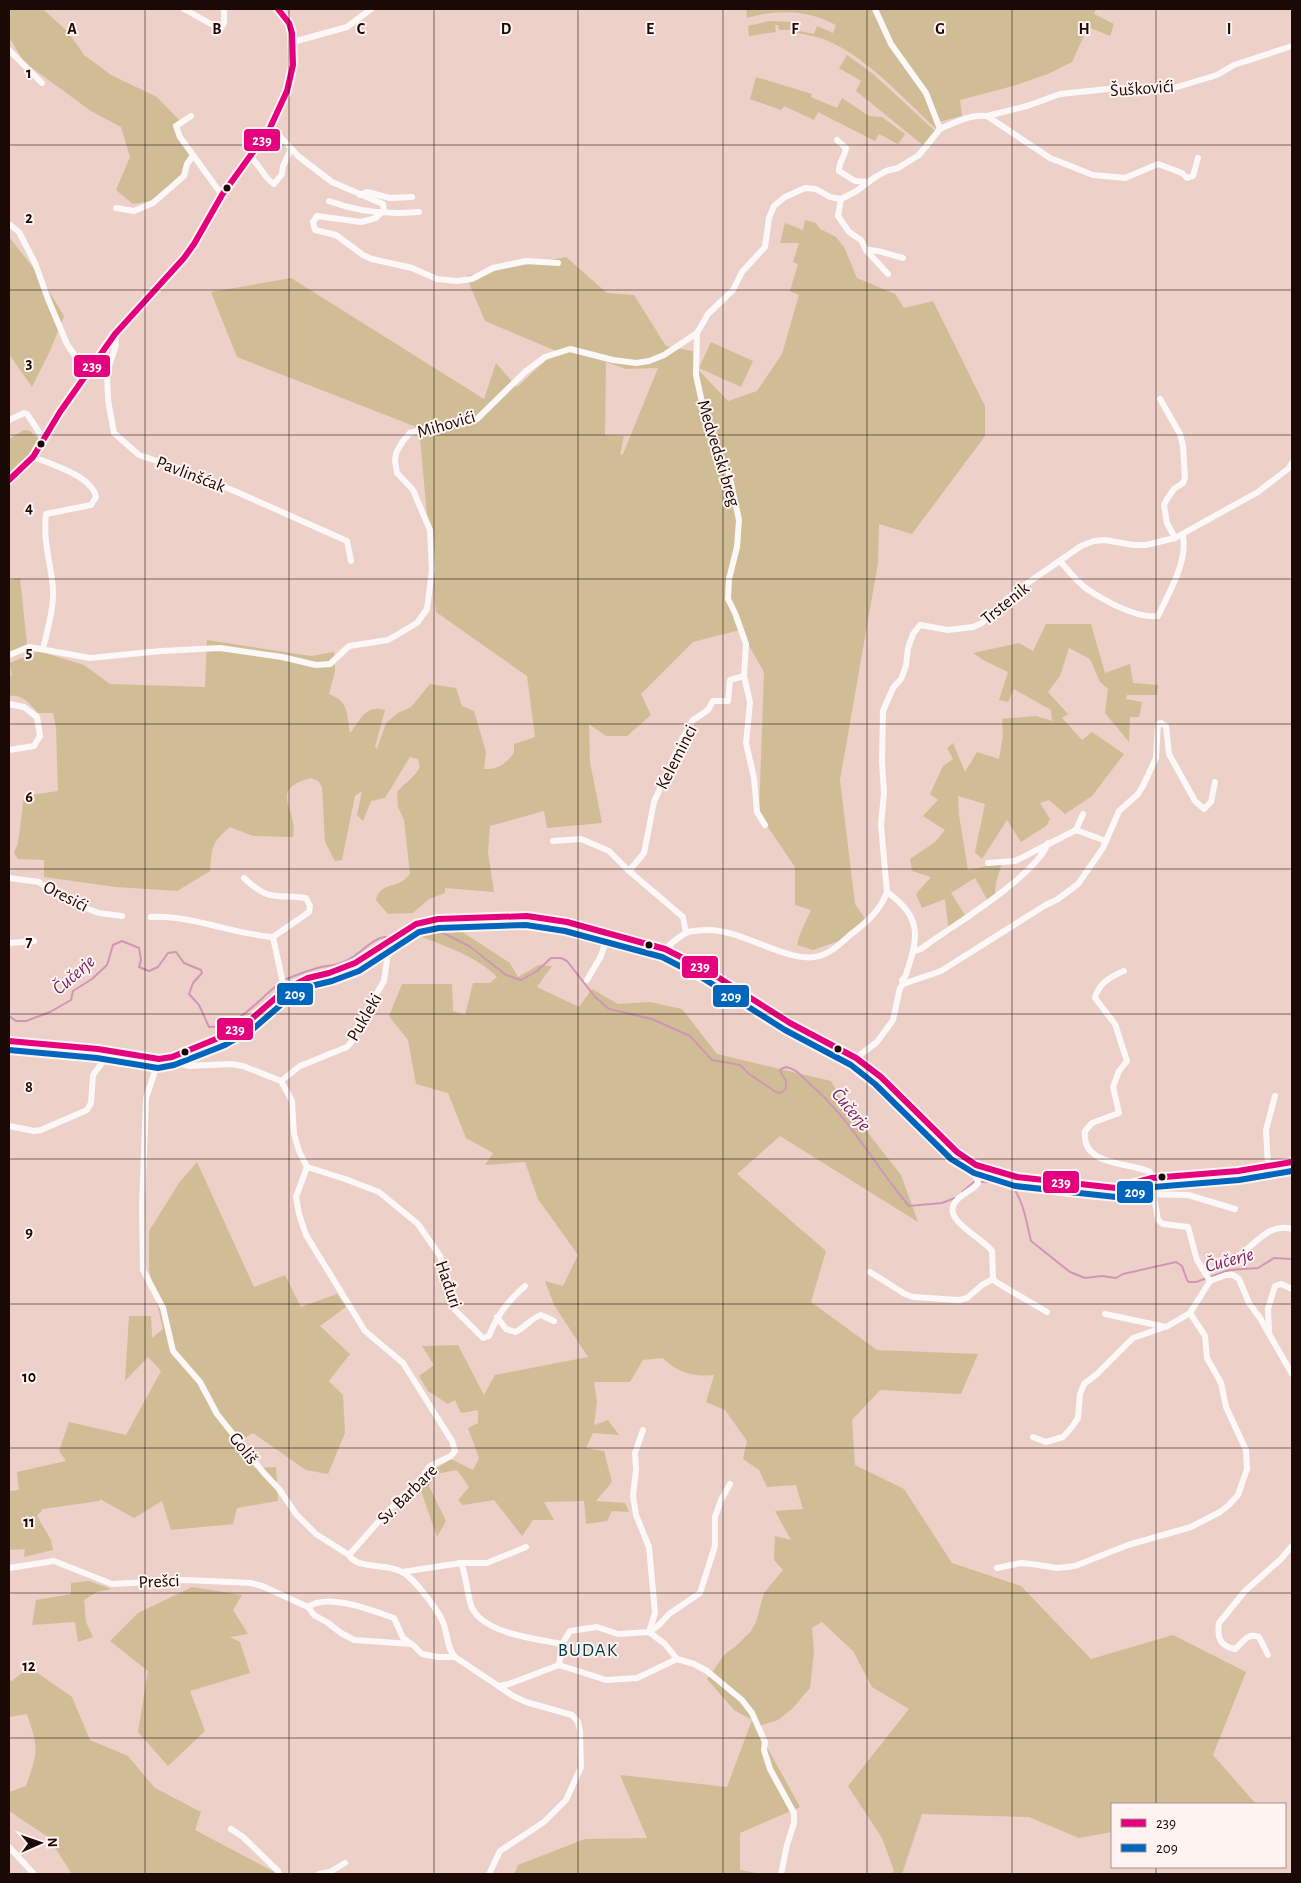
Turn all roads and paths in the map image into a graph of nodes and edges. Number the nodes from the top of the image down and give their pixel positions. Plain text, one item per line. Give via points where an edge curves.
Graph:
1 (184, 9) edge
2 (224, 9) edge
3 (278, 9) edge
4 (371, 9) edge
5 (874, 9) edge
6 (293, 42) junction
7 (1292, 46) edge
8 (9, 50) edge
9 (42, 83) dead end
10 (191, 116) dead end
11 (988, 116) junction
12 (940, 129) junction
13 (269, 130) junction
14 (837, 140) dead end
15 (291, 149) junction
16 (193, 156) junction
17 (251, 158) junction
18 (1198, 158) dead end
19 (868, 182) junction
20 (222, 195) junction
21 (360, 195) junction
22 (412, 197) dead end
23 (841, 200) junction
24 (329, 201) dead end
25 (116, 208) dead end
26 (419, 212) dead end
27 (381, 213) junction
28 (9, 224) edge
29 (866, 250) junction
30 (903, 258) dead end
31 (558, 263) dead end
32 (888, 274) dead end
33 (697, 333) junction
34 (116, 334) junction
35 (87, 374) junction
36 (1160, 399) dead end
37 (9, 420) edge
38 (43, 438) junction
39 (33, 457) junction
40 (1291, 466) edge
41 (9, 480) edge
42 (1183, 535) junction
43 (1175, 538) junction
44 (351, 560) dead end
45 (1060, 561) junction
46 (43, 649) junction
47 (9, 655) edge
48 (744, 676) junction
49 (9, 704) edge
50 (9, 750) edge
51 (1215, 782) dead end
52 (1083, 814) dead end
53 (765, 825) dead end
54 (1076, 830) junction
55 (1106, 841) junction
56 (553, 842) dead end
57 (1048, 843) junction
58 (988, 863) dead end
59 (630, 870) junction
60 (9, 878) edge
61 (244, 878) dead end
62 (887, 892) junction
63 (122, 916) dead end
64 (151, 917) dead end
65 (686, 933) junction
66 (608, 934) junction
67 (272, 937) junction
68 (34, 941) dead end
69 (9, 942) edge
70 (382, 945) junction
71 (664, 949) junction
72 (913, 951) junction
73 (1124, 971) dead end
74 (587, 980) dead end
75 (284, 984) junction
76 (903, 984) junction
77 (9, 1041) edge
78 (111, 1051) junction
79 (172, 1057) junction
80 (856, 1058) junction
81 (159, 1059) junction
82 (281, 1081) junction
83 (1275, 1096) dead end
84 (9, 1126) edge
85 (966, 1160) junction
86 (1292, 1162) edge
87 (1268, 1166) junction
88 (307, 1167) junction
89 (1152, 1178) junction
90 (1108, 1188) junction
91 (1154, 1193) junction
92 (1235, 1209) dead end
93 (1292, 1229) edge
94 (870, 1272) dead end
95 (1208, 1278) junction
96 (993, 1279) junction
97 (526, 1286) dead end
98 (1292, 1289) edge
99 (1047, 1312) dead end
100 (1190, 1313) junction
101 (1106, 1314) dead end
102 (497, 1317) junction
103 (554, 1321) dead end
104 (1166, 1327) junction
105 (1268, 1332) junction
106 (1292, 1374) edge
107 (643, 1430) dead end
108 (1033, 1437) dead end
109 (730, 1484) dead end
110 (1292, 1546) edge
111 (526, 1547) dead end
112 (349, 1555) junction
113 (461, 1563) junction
114 (9, 1568) edge
115 (997, 1568) dead end
116 (402, 1572) junction
117 (308, 1607) junction
118 (649, 1632) junction
119 (412, 1644) junction
120 (562, 1644) junction
121 (1268, 1655) dead end
122 (455, 1657) junction
123 (676, 1659) junction
124 (559, 1665) junction
125 (499, 1686) junction
126 (231, 1829) dead end
127 (9, 1847) edge
128 (345, 1863) dead end
129 (34, 1874) edge
130 (279, 1874) edge
131 (319, 1874) edge
132 (489, 1874) edge
133 (781, 1874) edge

1 - 2 street via 221,28
3 - 6 street via 289,23
4 - 6 street via 347,27
5 - 12 street via 891,44 926,93
6 - 13 street via 293,65 287,91
7 - 11 street, Šuškovići via 1177,87 1118,88 1060,94
8 - 9 street
10 - 16 street via 176,126
11 - 12 street, Šuškovići via 963,118
11 - 18 street via 1050,158 1093,175 1125,178 1158,164 1187,178 1193,176
12 - 19 street via 918,155
13 - 15 street via 283,138
13 - 17 street
14 - 19 street via 846,148 839,172 855,181
15 - 17 street via 282,174 274,184 268,181
15 - 21 street via 332,182
16 - 20 street
16 - 25 street via 184,176 152,203 134,211
17 - 20 street
19 - 23 street
20 - 34 street via 184,258
21 - 22 street via 367,192 390,198
21 - 27 street via 383,204
23 - 29 street via 838,216
23 - 33 street via 806,188 774,206 765,246 742,272 733,290 708,314
24 - 27 street
26 - 27 street
27 - 31 street via 376,218 361,222 317,216 313,222 315,230 336,235 363,255 412,268 437,279 472,279 493,268 526,261
28 - 35 street via 19,232 67,344
29 - 30 street via 876,249
29 - 32 street
33 - 46 street, Mihovići via 650,361 613,360 570,349 545,357 477,419 410,433 396,453 397,474 413,490 430,530 432,570 427,609 417,623 388,640 348,646 330,664 316,665 220,648 90,658
33 - 48 street, Medvedski breg via 696,375 708,430 728,474 739,520 728,599 746,644
34 - 35 street
34 - 44 street, Pavlinšćak via 116,345 107,372 114,432 139,455 239,493 347,541
35 - 38 street
36 - 43 street via 1180,434 1183,446 1185,478 1164,505 1167,523
37 - 38 street via 26,414
38 - 39 street
39 - 41 street
39 - 46 street via 80,477 93,489 96,497 91,505 46,514 44,532 53,581 51,612
40 - 42 street, Trstenik via 1258,492
42 - 43 street, Trstenik
42 - 45 street via 1184,551 1180,565 1158,616 1144,616 1112,603 1086,588
43 - 45 street, Trstenik via 1146,545 1094,541
45 - 62 street, Trstenik via 1007,599 982,623 948,630 920,625 913,634 901,679 893,688 883,711 881,825
46 - 47 street, Mihovići via 29,647
48 - 53 street via 750,702 746,743 754,778 756,812
48 - 59 street, Keleminci via 730,680 728,701 713,700 682,739 654,802 644,853
49 - 50 street via 24,707 37,717 40,736 34,746
51 - 55 street via 1211,802 1207,808 1201,808 1169,754 1166,726 1158,724 1156,758 1147,780 1138,794 1119,811
52 - 54 street
54 - 55 street
54 - 57 street
55 - 76 street via 1078,884 1058,899 941,971
56 - 59 street via 581,839 609,851
57 - 58 street via 1015,861
57 - 72 street via 1040,858 1017,881 921,949
59 - 65 street via 683,917
60 - 63 street, Oresići via 39,882 62,899 99,913
61 - 67 street via 257,890 274,897 306,898 310,906 309,912
62 - 65 street via 870,919 818,957 792,955 719,930
62 - 72 street via 902,902 910,913 915,932
64 - 67 street via 169,917
65 - 71 street
66 - 70 street via 568,922 509,916 428,920
66 - 71 street
66 - 74 street via 601,956
67 - 75 street
68 - 69 street
70 - 75 street via 344,968
70 - 82 street, Pukleki via 388,952 384,981 353,1040 347,1047 300,1066
71 - 80 street
72 - 76 street
73 - 89 street via 1105,981 1096,994 1096,1002 1115,1024 1127,1061 1113,1087 1119,1114 1092,1123 1085,1131 1086,1141 1101,1160 1144,1169
75 - 79 street via 248,1022
76 - 80 street via 893,1020 877,1042
77 - 78 street
78 - 81 street
78 - 84 street via 93,1075 91,1103 87,1110 41,1130
79 - 81 street
79 - 82 street via 188,1066 243,1066
80 - 85 street via 881,1077
81 - 112 street, Goliš via 146,1098 142,1206 144,1270 163,1308 173,1351 200,1382 217,1414 300,1519 316,1534
82 - 88 street via 292,1101 294,1134
83 - 87 street via 1266,1130
85 - 90 street via 1017,1177
85 - 96 street via 978,1183 955,1202 952,1210 962,1226 992,1251
86 - 87 street
87 - 89 street
88 - 102 street, Hađuri via 379,1192 418,1224 440,1256 455,1310 483,1338 489,1336
88 - 112 street, Sv. Barbare via 296,1197 306,1234 365,1331 403,1363 452,1441 455,1451 430,1466
89 - 90 street
89 - 91 street
90 - 91 street via 1111,1191
91 - 92 street via 1193,1196
91 - 95 street via 1158,1220 1162,1224 1188,1227 1197,1260
93 - 95 street via 1269,1231
94 - 96 street via 913,1297 959,1300 967,1298
95 - 100 street
95 - 105 street via 1236,1277
96 - 99 street
97 - 102 street, Hađuri via 511,1298
98 - 105 street via 1281,1284 1275,1286 1268,1309
100 - 104 street
100 - 115 street via 1205,1336 1207,1358 1221,1383 1226,1407 1246,1450 1247,1469 1238,1495 1220,1512 1190,1527 1128,1545 1084,1564 1057,1568 1026,1564
101 - 104 street
102 - 103 street via 506,1329 515,1332 536,1316
104 - 108 street via 1133,1338 1084,1384 1078,1418 1063,1437 1046,1442
105 - 106 street
107 - 118 street via 635,1453 633,1496 636,1515 649,1547 655,1614
109 - 118 street via 715,1517 714,1546 700,1593
110 - 121 street via 1245,1591 1219,1623 1222,1644 1234,1648 1249,1635 1255,1635
111 - 113 street via 487,1562
112 - 116 street via 360,1564
113 - 116 street
113 - 120 street via 472,1608 483,1622 516,1635
114 - 117 street, Prešci via 54,1561 112,1584 186,1580 251,1583
116 - 122 street via 436,1606 450,1652
117 - 119 street, Prešci via 314,1615 354,1640
117 - 119 street, Prešci via 313,1603 351,1604 394,1618 403,1638
118 - 120 street via 618,1634 597,1627 570,1631
118 - 123 street
119 - 122 street, Prešci via 422,1654
120 - 124 street
122 - 125 street
123 - 124 street via 637,1678 606,1680
123 - 133 street via 708,1671 752,1713 765,1742 770,1769 794,1813
124 - 125 street
125 - 132 street via 526,1702 572,1715 580,1731 581,1767 566,1800 544,1822 500,1851
126 - 130 street
127 - 129 street
128 - 131 street

